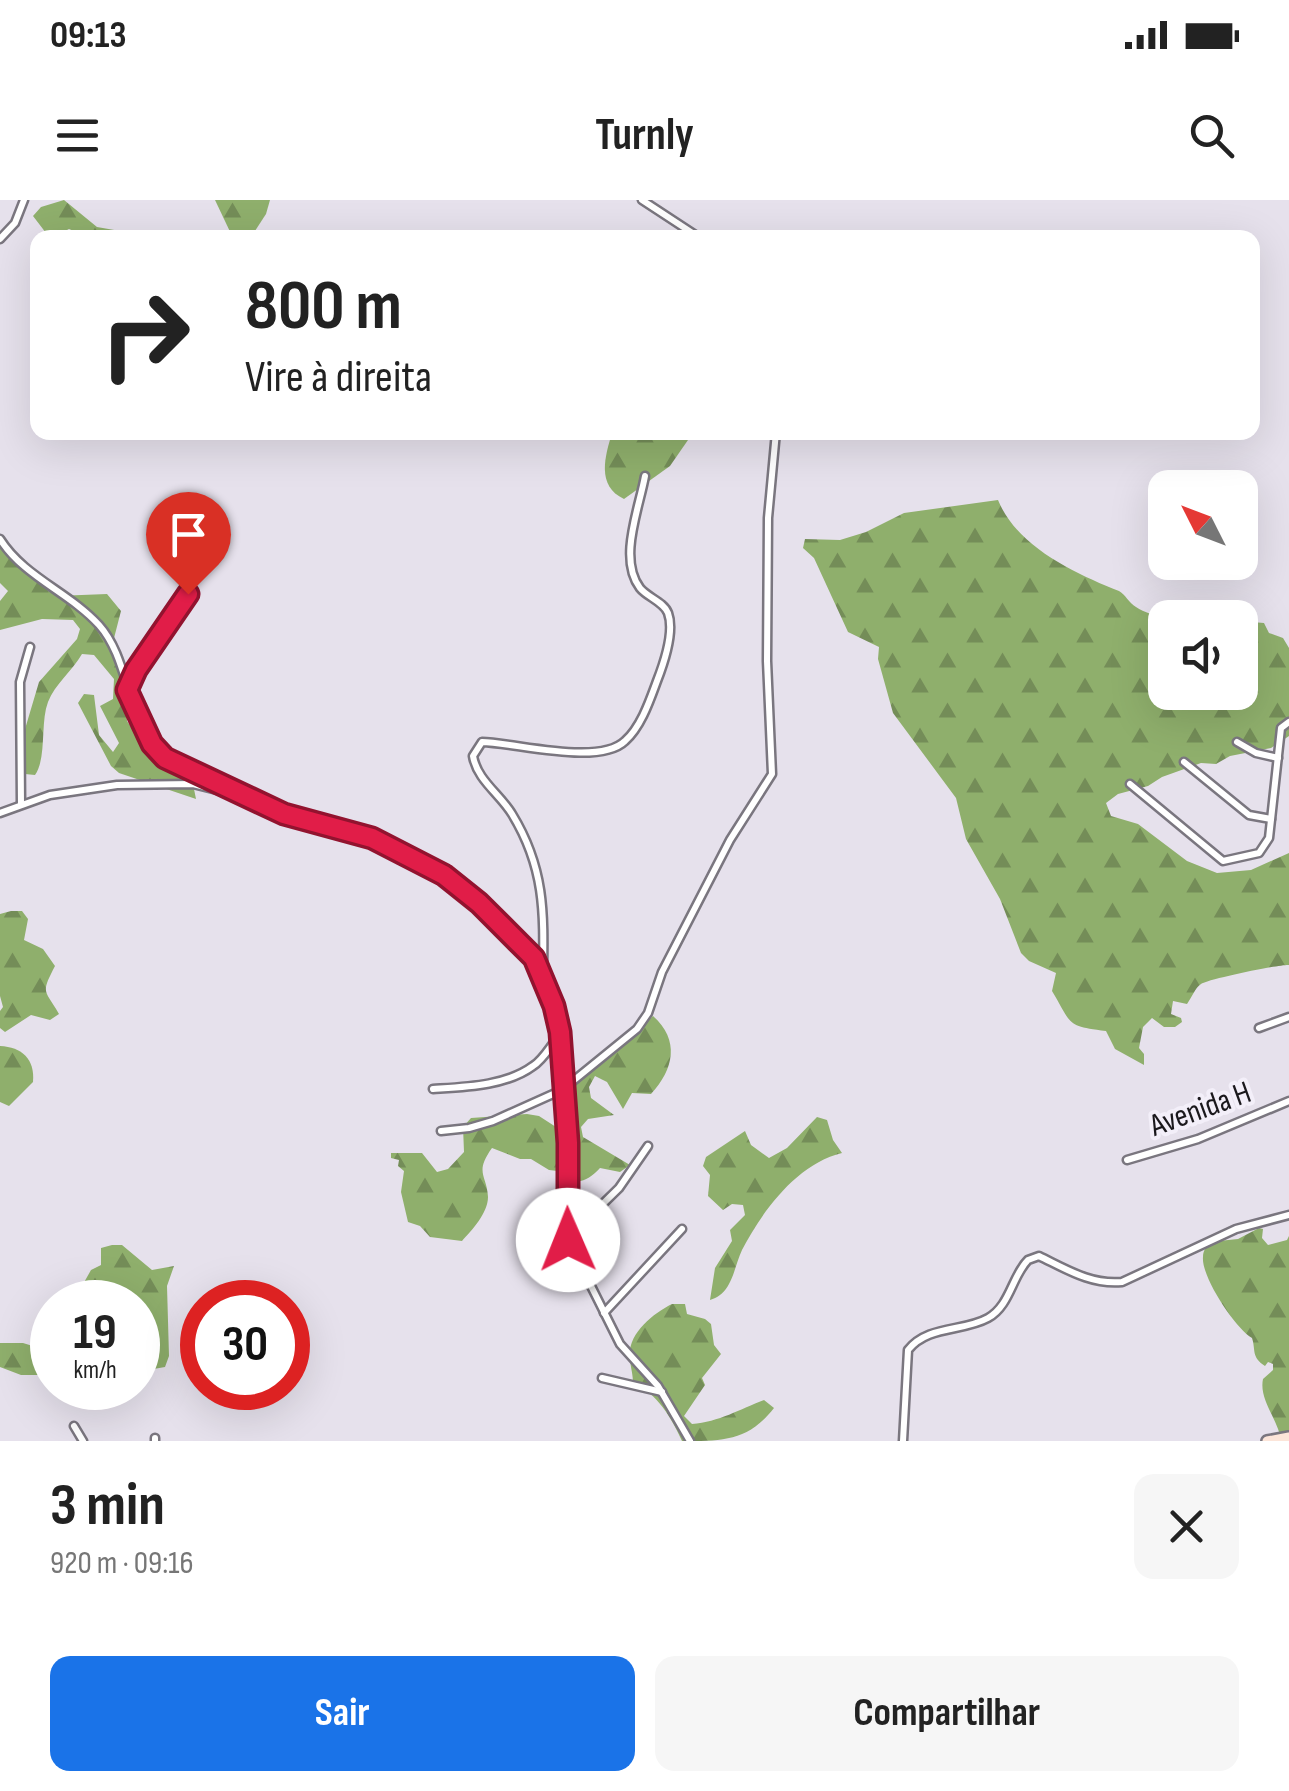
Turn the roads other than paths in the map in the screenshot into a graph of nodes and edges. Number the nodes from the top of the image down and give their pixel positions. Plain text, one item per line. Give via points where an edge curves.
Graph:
1 (24, 200) edge
2 (642, 200) edge
3 (688, 230) edge
4 (0, 239) edge
5 (775, 440) edge
6 (645, 476) dead end
7 (0, 539) edge
8 (192, 579) dead end
9 (30, 647) dead end
10 (127, 690) junction
11 (1289, 722) edge
12 (1237, 742) dead end
13 (1278, 758) junction
14 (1184, 762) dead end
15 (1130, 784) dead end
16 (249, 798) junction
17 (21, 804) junction
18 (0, 813) edge
19 (1271, 819) junction
20 (543, 975) junction
21 (1289, 1018) edge
22 (1259, 1028) dead end
23 (560, 1034) junction
24 (433, 1089) dead end
25 (562, 1090) junction
26 (1289, 1101) edge
27 (441, 1131) dead end
28 (648, 1146) dead end
29 (1127, 1160) dead end
30 (1286, 1212) edge
31 (682, 1229) dead end
32 (568, 1238) junction
33 (604, 1314) junction
34 (602, 1378) dead end
35 (662, 1392) junction
36 (74, 1426) dead end
37 (1289, 1438) edge
38 (83, 1441) edge
39 (690, 1441) edge
40 (903, 1441) edge
41 (1267, 1441) edge

1 - 4 street
2 - 3 street
5 - 25 street via 768,518 772,774 730,840 644,1020
6 - 20 street via 630,566 640,588 668,613 668,632 661,672 629,738 588,752 482,742 473,756 534,854 543,901
7 - 10 street via 22,566 101,626
8 - 10 street via 184,603
9 - 17 street via 20,682
10 - 16 street via 165,758
11 - 13 street via 1281,728
12 - 13 street
13 - 19 street
14 - 19 street via 1249,816
15 - 19 street via 1226,862 1262,850
16 - 17 street via 156,782
16 - 20 street via 372,838 444,875 534,958
17 - 18 street
20 - 23 street
21 - 22 street
23 - 24 street via 527,1070 470,1087
23 - 25 street
25 - 27 street via 493,1121
25 - 32 street
26 - 29 street, Avenida H
28 - 32 street
30 - 40 street via 1122,1282 1086,1278 1039,1256 1028,1260 988,1318 920,1339 908,1350
31 - 33 street
32 - 33 street
33 - 35 street via 620,1344
34 - 35 street
35 - 39 street
36 - 38 street
37 - 41 main road

